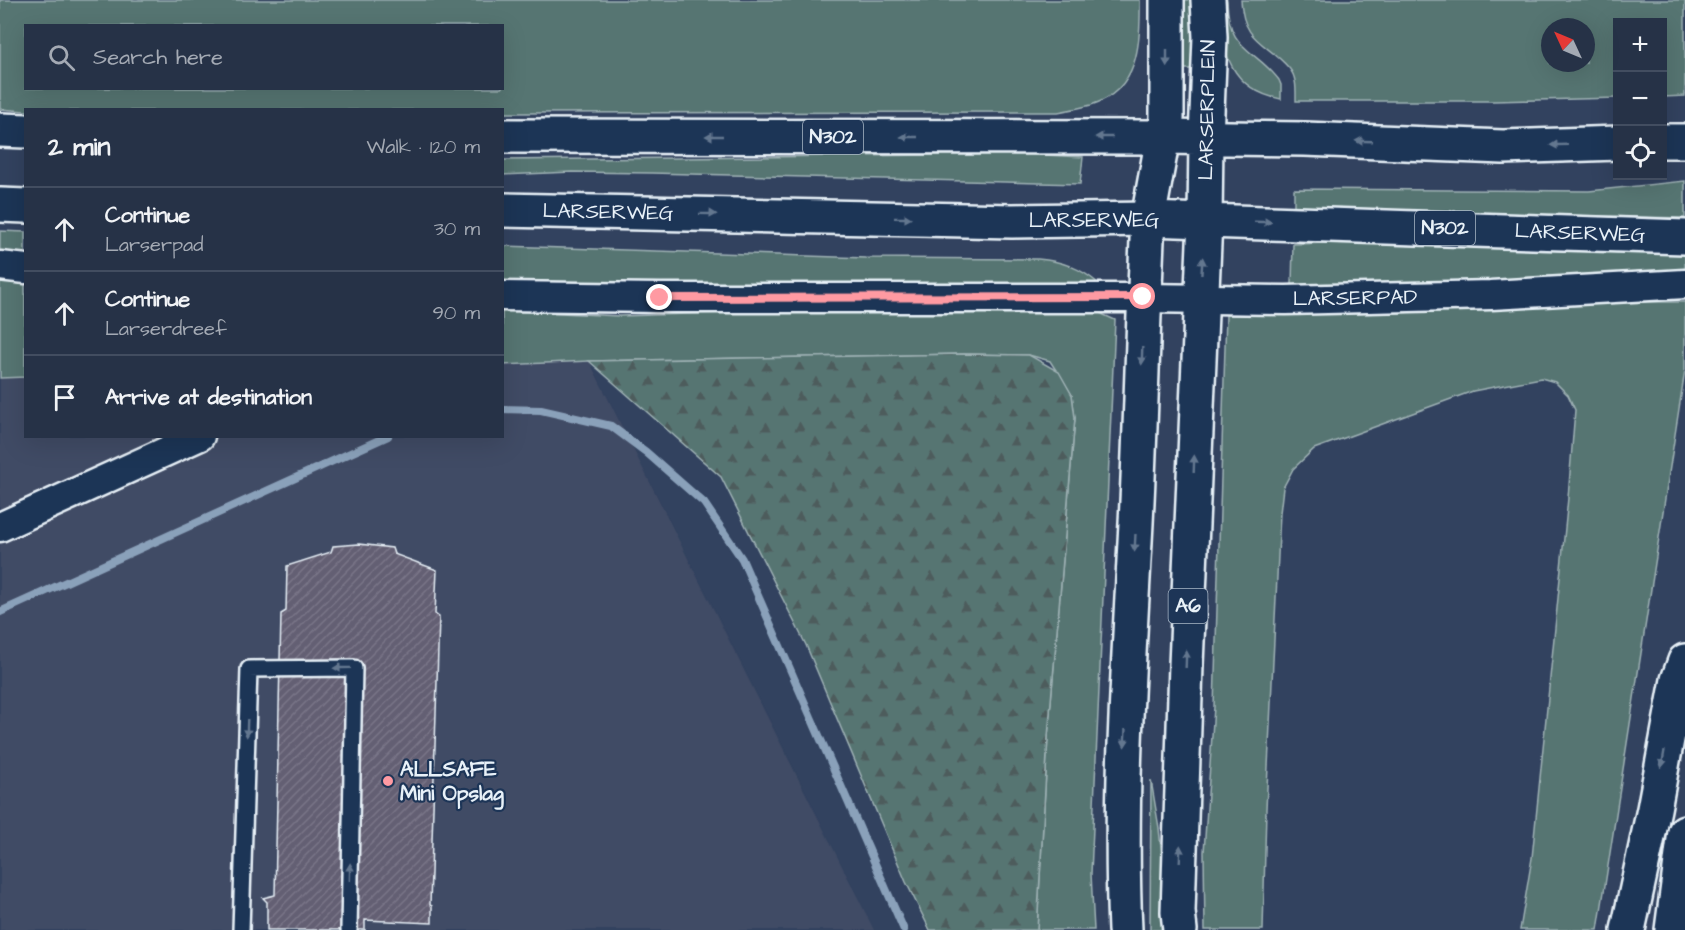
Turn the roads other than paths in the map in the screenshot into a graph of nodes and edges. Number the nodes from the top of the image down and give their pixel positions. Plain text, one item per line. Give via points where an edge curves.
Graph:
1 (1167, 0) edge
2 (1208, 0) edge
3 (0, 130) edge
4 (24, 131) edge
5 (504, 136) edge
6 (1163, 137) junction
7 (1206, 138) junction
8 (1667, 141) edge
9 (1685, 141) edge
10 (1613, 143) edge
11 (0, 205) edge
12 (24, 206) edge
13 (504, 210) edge
14 (1149, 219) junction
15 (1205, 220) junction
16 (1685, 237) edge
17 (0, 266) edge
18 (24, 269) edge
19 (1685, 284) edge
20 (504, 296) edge
21 (1143, 297) junction
22 (1200, 299) junction
23 (196, 438) edge
24 (0, 527) edge
25 (1685, 661) edge
26 (1685, 832) edge
27 (241, 930) edge
28 (349, 930) edge
29 (1125, 930) edge
30 (1180, 930) edge
31 (1628, 930) edge
32 (1672, 930) edge

1 -> 6 main road, LARSERPLEIN via 1167,119
2 - 7 main road, LARSERPLEIN
3 - 4 main road
6 -> 5 main road, N302
6 - 7 main road, N302
6 - 14 main road, LARSERPLEIN
10 -> 7 main road, N302 via 1503,147
7 - 15 main road, LARSERPLEIN
8 - 9 main road
11 - 12 main road
13 -> 14 main road, LARSERWEG / N302 via 1000,220
14 - 15 main road, LARSERWEG / N302
14 - 21 main road, LARSERPLEIN
15 -> 16 main road, LARSERWEG / N302
22 -> 15 main road, A6
17 - 18 street
19 - 22 street, LARSERPAD via 1491,295
20 - 21 street, LARSERPAD
21 - 22 street, LARSERPAD
21 -> 29 main road, LARSERPLEIN via 1124,752
30 -> 22 main road, A6
23 - 24 street
25 -> 31 main road
26 - 32 main road
28 -> 27 lane via 354,668 249,669

